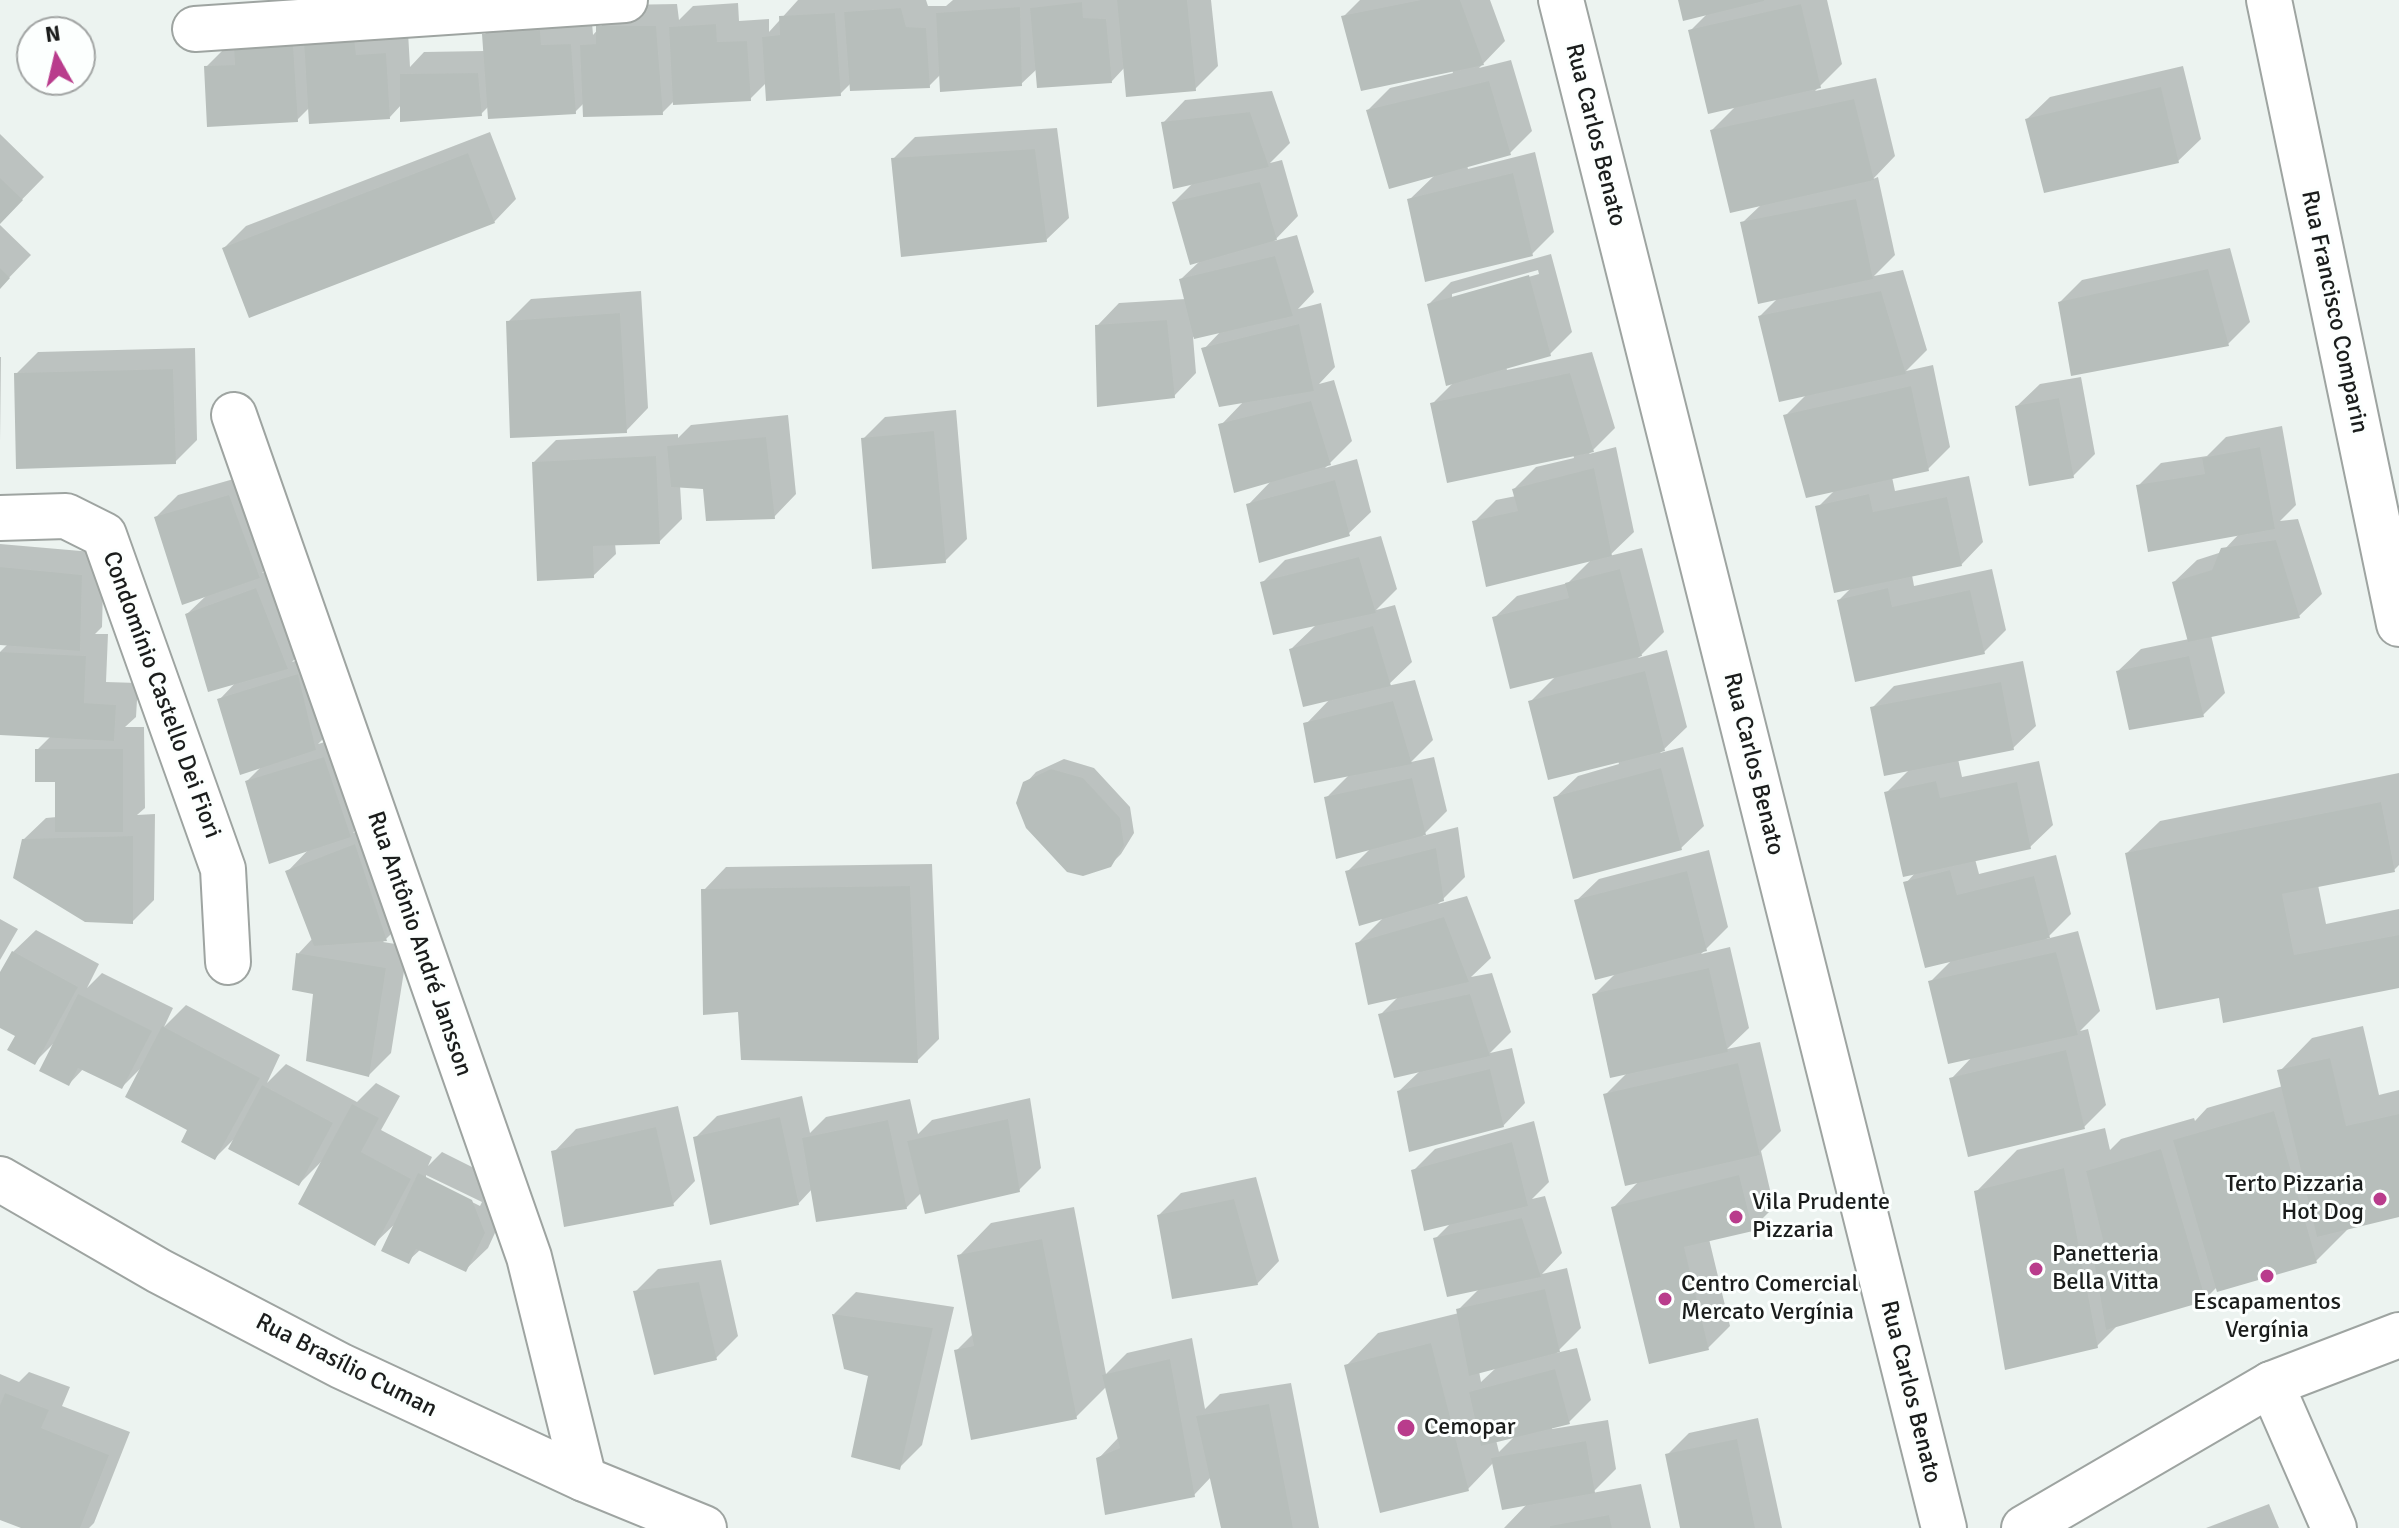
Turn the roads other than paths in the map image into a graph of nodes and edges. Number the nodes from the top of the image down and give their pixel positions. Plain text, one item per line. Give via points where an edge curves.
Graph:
1 (625, 0) edge
2 (1561, 0) edge
3 (2269, 0) edge
4 (195, 29) dead end
5 (234, 415) dead end
6 (0, 518) edge
7 (2399, 624) edge
8 (228, 962) dead end
9 (0, 1179) edge
10 (2399, 1335) edge
11 (2271, 1384) junction
12 (584, 1479) junction
13 (704, 1528) edge
14 (1944, 1528) edge
15 (2024, 1528) edge
16 (2334, 1528) edge

1 - 4 street
2 - 14 street, Rua Carlos Benato
3 - 7 street, Rua Francisco Comparin
5 - 12 street, Rua Antônio André Jansson via 529,1257
6 - 8 street, Condomínio Castello Dei Fiori via 66,516 104,535 223,869
9 - 12 street, Rua Brasílio Cuman via 159,1271 341,1366
10 - 11 street
11 - 15 street
11 - 16 street
12 - 13 street, Rua Brasílio Cuman

